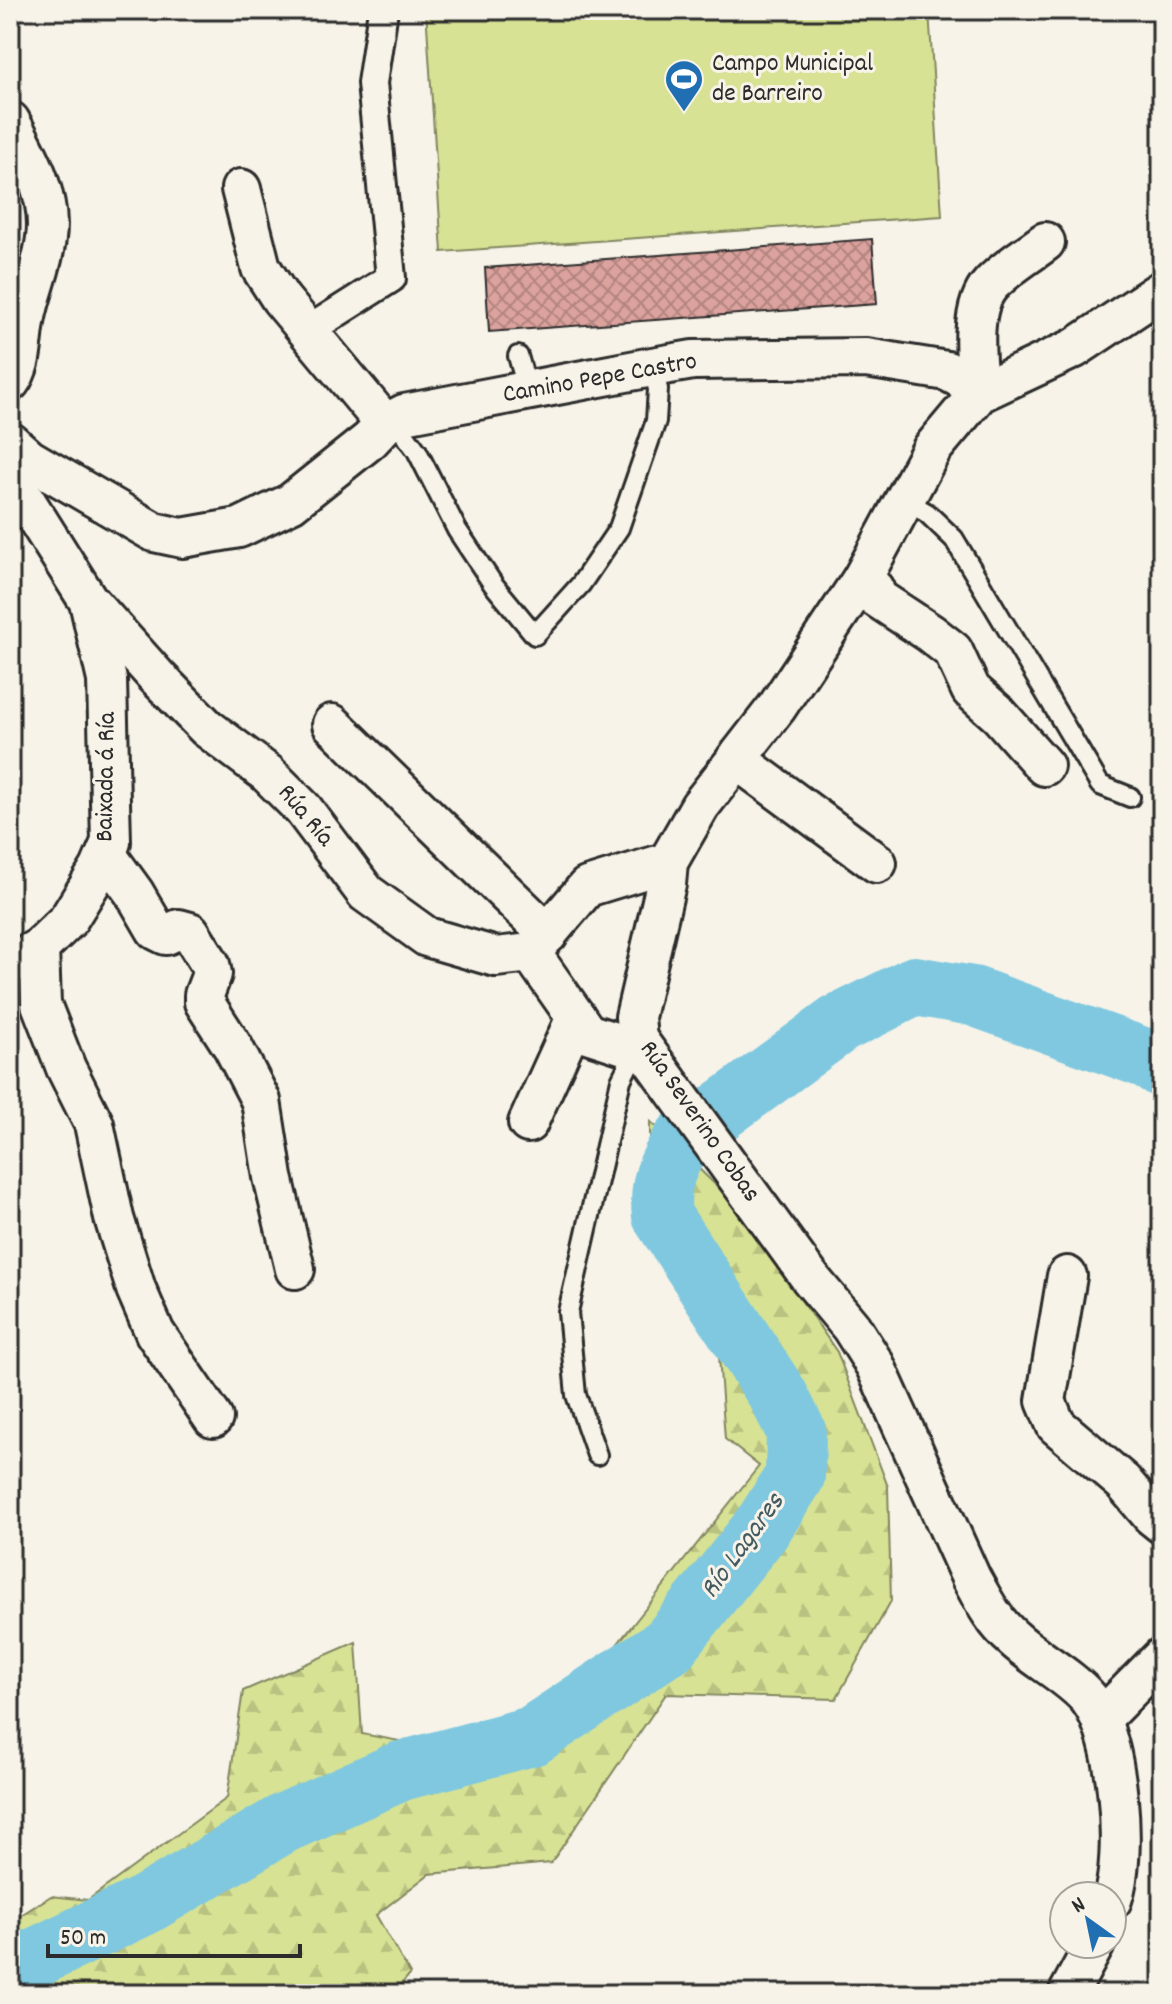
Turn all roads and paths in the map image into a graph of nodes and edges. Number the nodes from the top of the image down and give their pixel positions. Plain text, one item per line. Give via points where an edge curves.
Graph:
1 (383, 10) edge
2 (10, 121) edge
3 (241, 189) dead end
4 (1045, 242) dead end
5 (1162, 290) edge
6 (309, 330) junction
7 (652, 367) junction
8 (10, 382) edge
9 (979, 393) junction
10 (385, 424) junction
11 (10, 442) edge
12 (10, 476) edge
13 (904, 500) junction
14 (862, 579) junction
15 (88, 600) junction
16 (332, 724) dead end
17 (736, 759) junction
18 (1044, 766) dead end
19 (1130, 797) dead end
20 (106, 854) junction
21 (668, 862) junction
22 (877, 863) dead end
23 (539, 944) junction
24 (25, 956) edge
25 (576, 1017) junction
26 (642, 1044) junction
27 (528, 1123) dead end
28 (295, 1269) dead end
29 (1067, 1276) dead end
30 (213, 1418) dead end
31 (597, 1455) dead end
32 (1162, 1524) edge
33 (1162, 1657) edge
34 (1102, 1718) junction
35 (1118, 1880) edge
36 (1086, 1960) edge
37 (1068, 1994) edge

1 - 6 street via 372,83 391,278
2 - 8 street via 47,205 46,238 18,371
3 - 6 street via 261,268
4 - 9 street via 990,285 979,304
5 - 9 street, Rúa Severino Cobas via 1075,348
6 - 10 street
7 - 9 street, Camino Pepe Castro via 693,360 866,358 947,371
7 - 10 street, Camino Pepe Castro via 523,373
7 - 10 lane via 658,389 656,421 619,528 581,584 535,635 457,530 417,451 403,432
9 - 13 street, Rúa Severino Cobas via 932,449
10 - 11 street via 291,503 239,528 182,538 154,532 29,459
12 - 15 street, Rúa Ría
13 - 14 street, Rúa Severino Cobas
13 - 19 lane via 954,539 1100,785
14 - 17 street, Rúa Severino Cobas
14 - 18 street via 877,598 953,651 971,690
15 - 20 street, Baixada á Ría via 107,680 111,842
15 - 23 street, Rúa Ría via 207,728 267,773 303,809 366,893 427,937 496,957
16 - 23 street
17 - 21 street, Rúa Severino Cobas via 700,806
17 - 22 street
20 - 24 street, Baixada á Ría via 68,920
20 - 28 street via 156,930 166,935 179,929 190,932 210,964 204,1002 261,1101
21 - 23 street via 587,887
21 - 26 street, Rúa Severino Cobas via 635,1017
23 - 25 street
24 - 30 street via 66,1068 94,1124 136,1289 155,1333
25 - 26 street via 587,1033 624,1045
25 - 27 street
26 - 31 lane via 621,1080 568,1312 576,1395
26 - 34 street, Rúa Severino Cobas via 875,1365 989,1610 1011,1637 1087,1697
29 - 32 street via 1046,1401 1056,1425 1123,1482
33 - 34 street
34 - 35 street, Rúa Severino Cobas via 1121,1838
36 - 37 street

